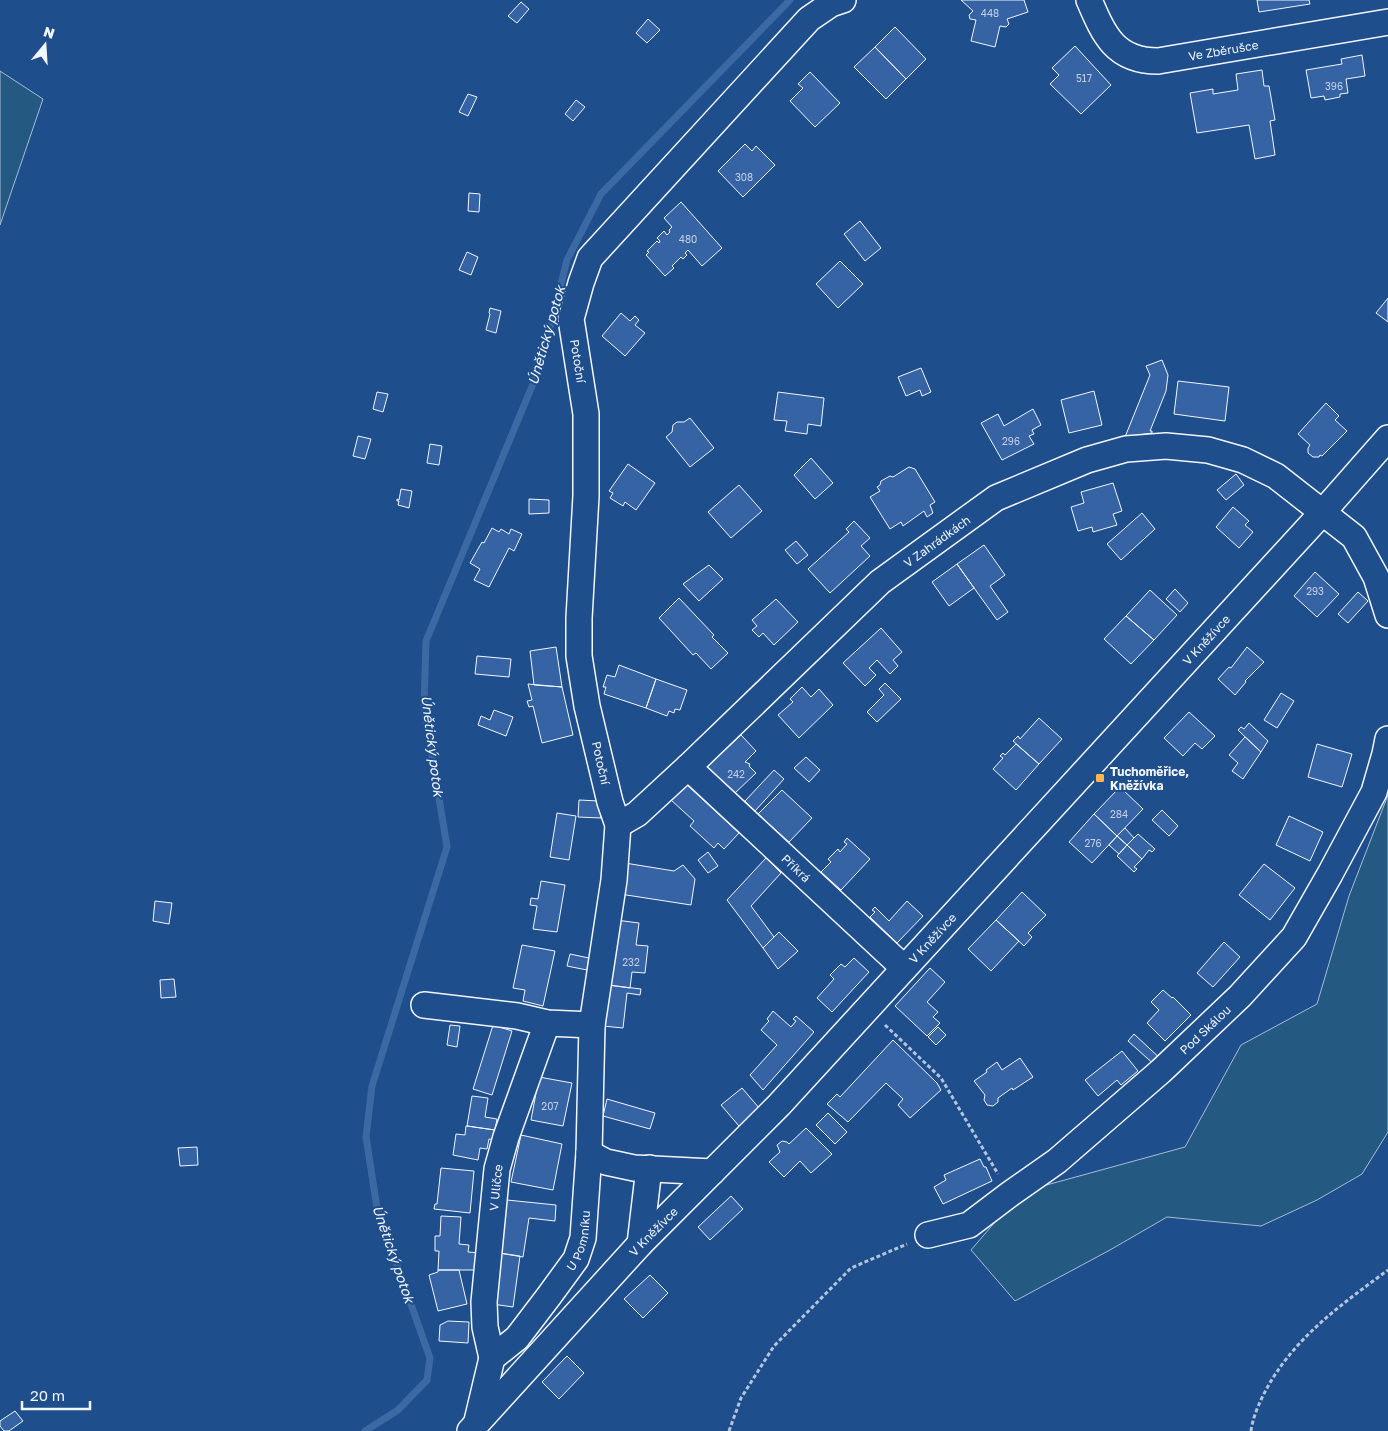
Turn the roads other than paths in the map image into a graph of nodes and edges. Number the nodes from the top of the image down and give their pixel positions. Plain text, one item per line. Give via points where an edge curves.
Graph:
1 (843, 0) edge
2 (1089, 0) edge
3 (1388, 22) edge
4 (1388, 438) edge
5 (1322, 513) junction
6 (1388, 615) edge
7 (1388, 739) edge
8 (688, 767) junction
9 (618, 825) junction
10 (904, 968) junction
11 (424, 1005) dead end
12 (548, 1023) junction
13 (592, 1025) junction
14 (589, 1153) junction
15 (649, 1168) junction
16 (712, 1172) junction
17 (928, 1235) road end
18 (640, 1244) junction
19 (492, 1358) junction
20 (473, 1427) edge

1 - 9 street, Potoční via 809,19 590,258 580,282 571,319 586,414 579,656 587,706
2 - 3 street, Ve Zběrušce via 1107,37 1123,53 1142,61 1158,61
4 - 5 street, V Kněžívce
5 - 6 street via 1354,537 1376,577
5 - 8 street, V Zahrádkách via 1276,476 1243,460 1208,450 1166,446 1126,449 1087,460 996,498 880,582
5 - 10 street, V Kněžívce
7 - 17 street, Pod Skálou via 1374,792 1294,937 1240,996 1056,1161 969,1225
8 - 9 street, V Zahrádkách via 636,814
8 - 10 street, Příkrá
9 - 13 street via 614,880
10 - 16 street, V Kněžívce via 779,1105
11 - 12 street
12 - 13 street
12 - 19 street, V Uličce via 497,1169 484,1302 485,1327
13 - 14 street, U Pomníku
14 - 15 street via 606,1162
14 - 19 street, U Pomníku via 583,1238 576,1259 517,1338
15 - 16 street
15 - 18 street
16 - 18 street, V Kněžívce
18 - 20 street, V Kněžívce
19 - 20 street

